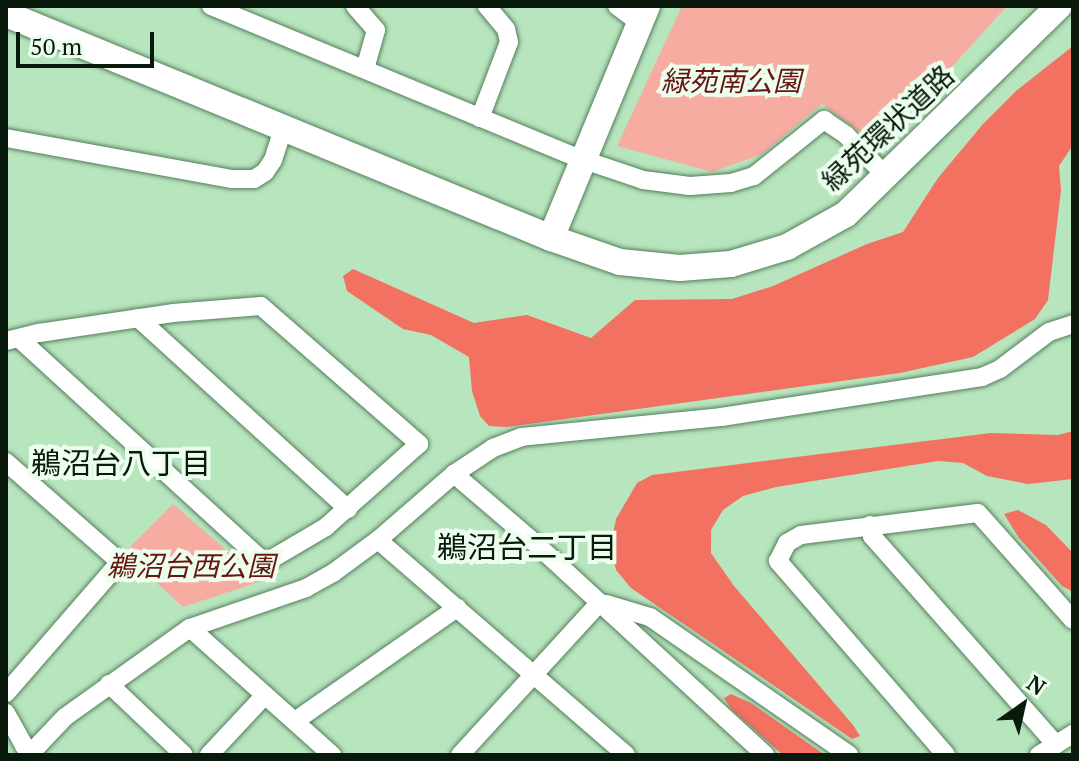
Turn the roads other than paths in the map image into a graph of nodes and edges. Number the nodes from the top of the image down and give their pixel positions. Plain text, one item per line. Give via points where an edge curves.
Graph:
1 (213, 6) edge
2 (355, 6) edge
3 (487, 6) edge
4 (617, 6) edge
5 (1059, 6) edge
6 (6, 14) edge
7 (643, 14) edge
8 (365, 69) junction
9 (480, 118) junction
10 (283, 129) junction
11 (6, 138) edge
12 (581, 159) junction
13 (887, 177) junction
14 (551, 238) junction
15 (138, 318) junction
16 (1073, 324) edge
17 (13, 340) edge
18 (6, 462) edge
19 (454, 474) junction
20 (348, 509) junction
21 (870, 525) junction
22 (378, 540) junction
23 (600, 602) junction
24 (457, 608) junction
25 (1073, 620) edge
26 (190, 628) junction
27 (534, 673) junction
28 (109, 684) junction
29 (6, 693) edge
30 (265, 695) junction
31 (6, 713) edge
32 (295, 721) junction
33 (1073, 734) edge
34 (1056, 745) junction
35 (470, 752) edge
36 (31, 754) edge
37 (184, 755) edge
38 (209, 755) edge
39 (332, 755) edge
40 (626, 755) edge
41 (765, 755) edge
42 (849, 755) edge
43 (946, 755) edge
44 (1039, 755) edge

1 - 8 street
2 - 8 street via 376,30
3 - 9 street via 506,29 509,42
4 - 7 street
5 - 13 street, 緑苑環状道路
6 - 10 street, 緑苑環状道路
7 - 12 street
8 - 9 street
9 - 12 street
10 - 11 street via 273,160 254,179
10 - 14 street, 緑苑環状道路
12 - 13 street via 643,180 690,186 731,183 754,176 824,120
12 - 14 street
13 - 14 street, 緑苑環状道路 via 846,214 787,247 731,264 680,268 620,262
15 - 17 street
15 - 20 street
15 - 20 street via 261,306 419,444
16 - 19 street via 1049,332 982,377 721,417 521,437
17 - 20 street via 265,563
18 - 29 street via 120,562
19 - 22 street
19 - 23 street
21 - 25 street via 978,513
21 - 34 street via 872,536
21 - 43 street via 801,535 787,543 778,561
22 - 24 street
22 - 26 street via 306,588
23 - 27 street
23 - 41 street
23 - 42 street via 650,617
24 - 27 street
24 - 32 street
26 - 28 street
26 - 30 street
27 - 35 street
27 - 40 street
28 - 36 street via 65,717
28 - 37 street
30 - 32 street
30 - 38 street
31 - 36 street
32 - 39 street
33 - 34 street
34 - 44 street

